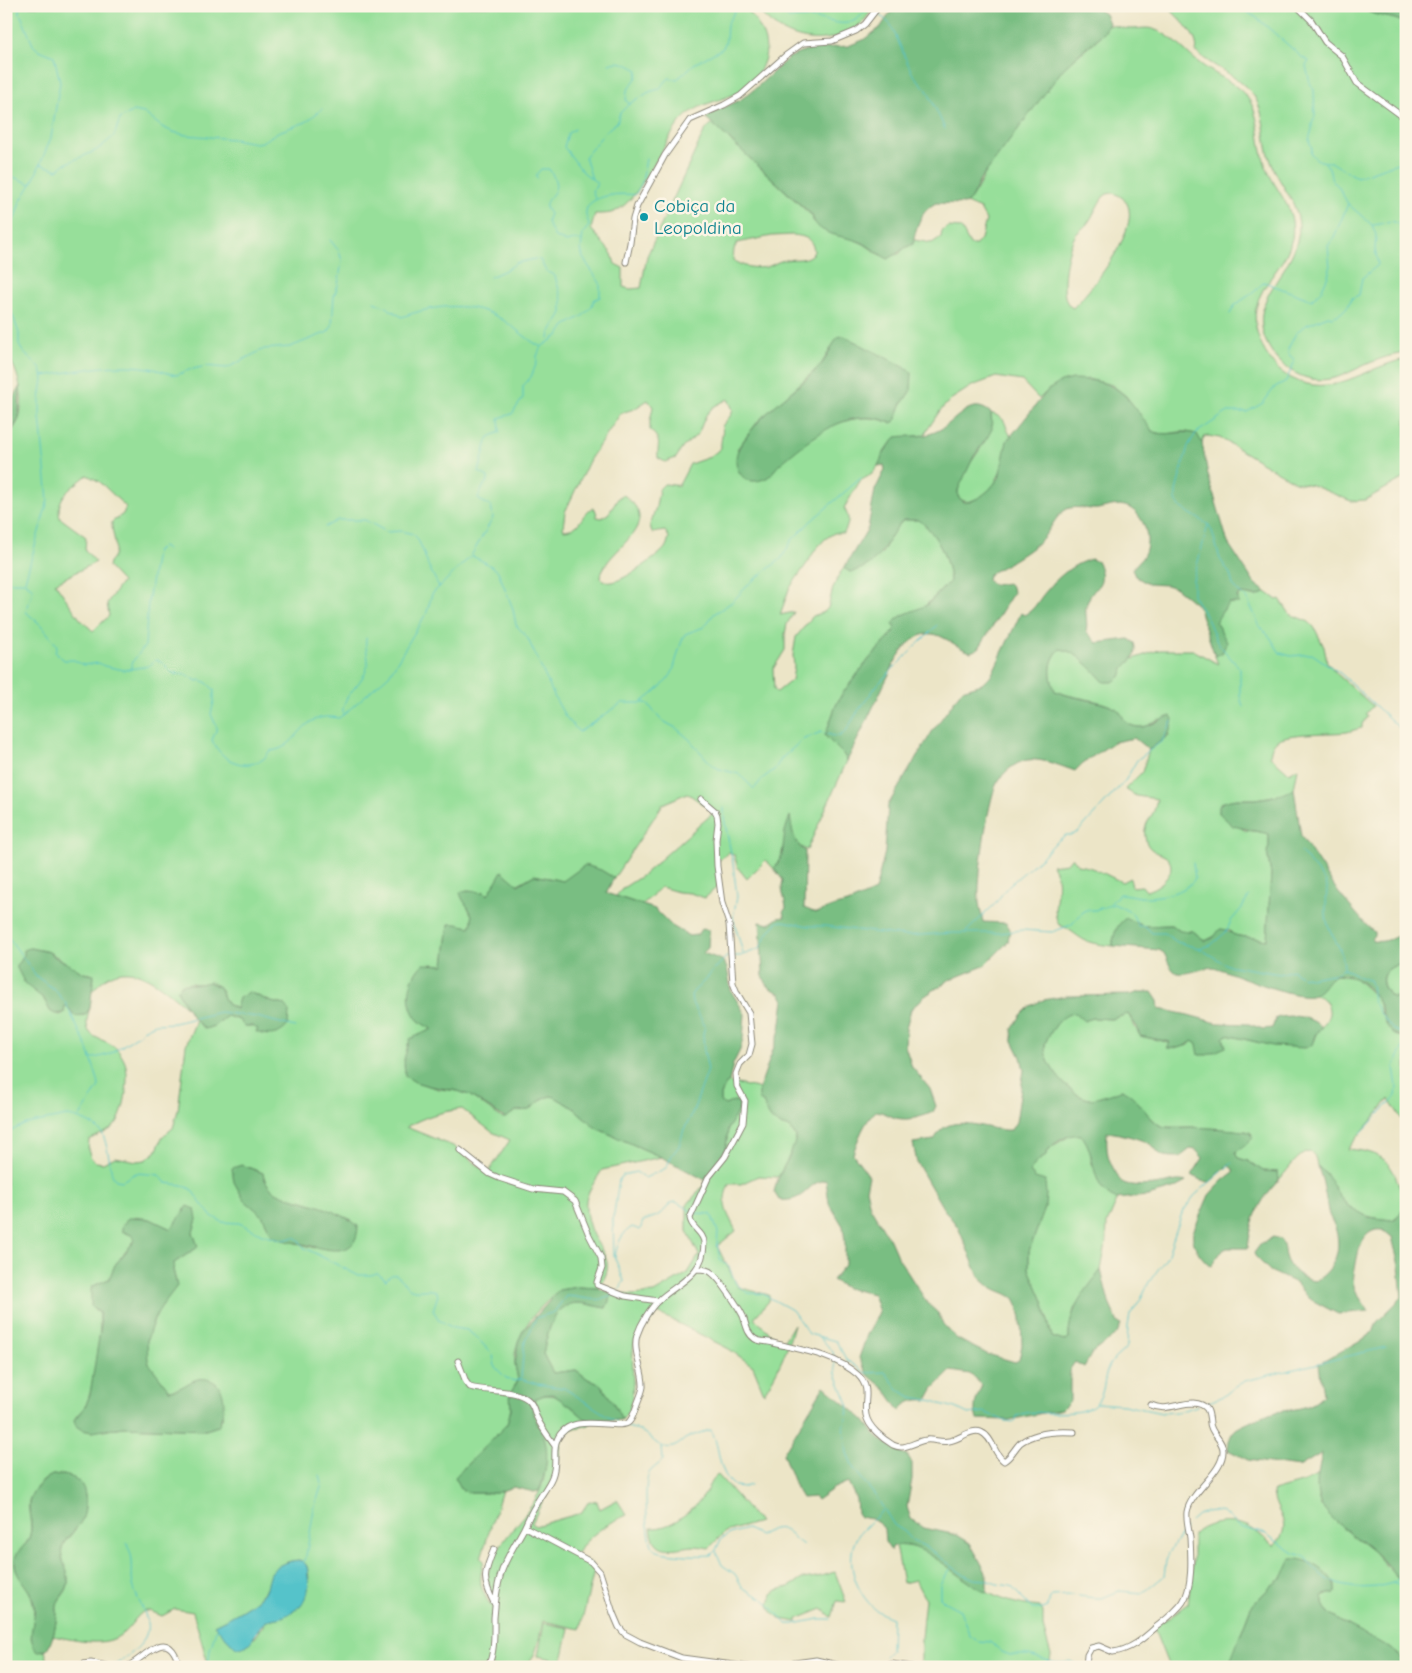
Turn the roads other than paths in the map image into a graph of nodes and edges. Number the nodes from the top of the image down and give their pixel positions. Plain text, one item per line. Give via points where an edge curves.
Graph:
1 (879, 6) edge
2 (1297, 6) edge
3 (1406, 119) edge
4 (626, 262) dead end
5 (701, 799) dead end
6 (460, 1150) dead end
7 (697, 1269) junction
8 (658, 1301) junction
9 (458, 1361) dead end
10 (1151, 1405) dead end
11 (1074, 1432) dead end
12 (555, 1446) junction
13 (525, 1527) junction
14 (494, 1549) dead end
15 (495, 1606) junction
16 (78, 1667) edge
17 (110, 1667) edge
18 (126, 1667) edge
19 (180, 1667) edge
20 (488, 1667) edge
21 (748, 1667) edge
22 (767, 1667) edge
23 (846, 1667) edge
24 (882, 1667) edge
25 (912, 1667) edge
26 (1086, 1667) edge

1 - 4 street via 856,31 828,42 803,43 740,96 690,120 665,155 636,206
2 - 3 street via 1326,42 1342,56 1357,83
5 - 7 street via 718,815 717,866 722,903 729,924 733,983 749,1013 752,1044 749,1055 736,1074 744,1101 742,1123 725,1157 708,1178 690,1218 704,1239 702,1259
6 - 8 street via 499,1178 534,1190 563,1192 571,1197 600,1253 602,1268 597,1285 625,1296
7 - 8 street
7 - 11 street via 708,1270 717,1277 754,1338 815,1353 846,1367 859,1377 867,1396 869,1423 896,1446 924,1440 947,1442 980,1432 1004,1461 1021,1442 1032,1436
8 - 12 street via 636,1338 643,1385 629,1422 619,1426 589,1423 573,1426 560,1434
9 - 12 street via 470,1388 527,1398
10 - 26 street via 1167,1408 1198,1403 1206,1408 1210,1426 1224,1451 1216,1469 1188,1507 1191,1563 1185,1600 1148,1635 1130,1647 1113,1652 1099,1646 1091,1648
12 - 13 street via 556,1468 552,1479
13 - 15 street via 502,1568
13 - 21 street via 598,1568 616,1621 630,1637 682,1658
14 - 15 street via 484,1580
15 - 20 street via 494,1646
16 - 17 street via 95,1662
18 - 19 street via 160,1644 174,1650
22 - 23 street via 816,1660
24 - 25 street via 892,1664

